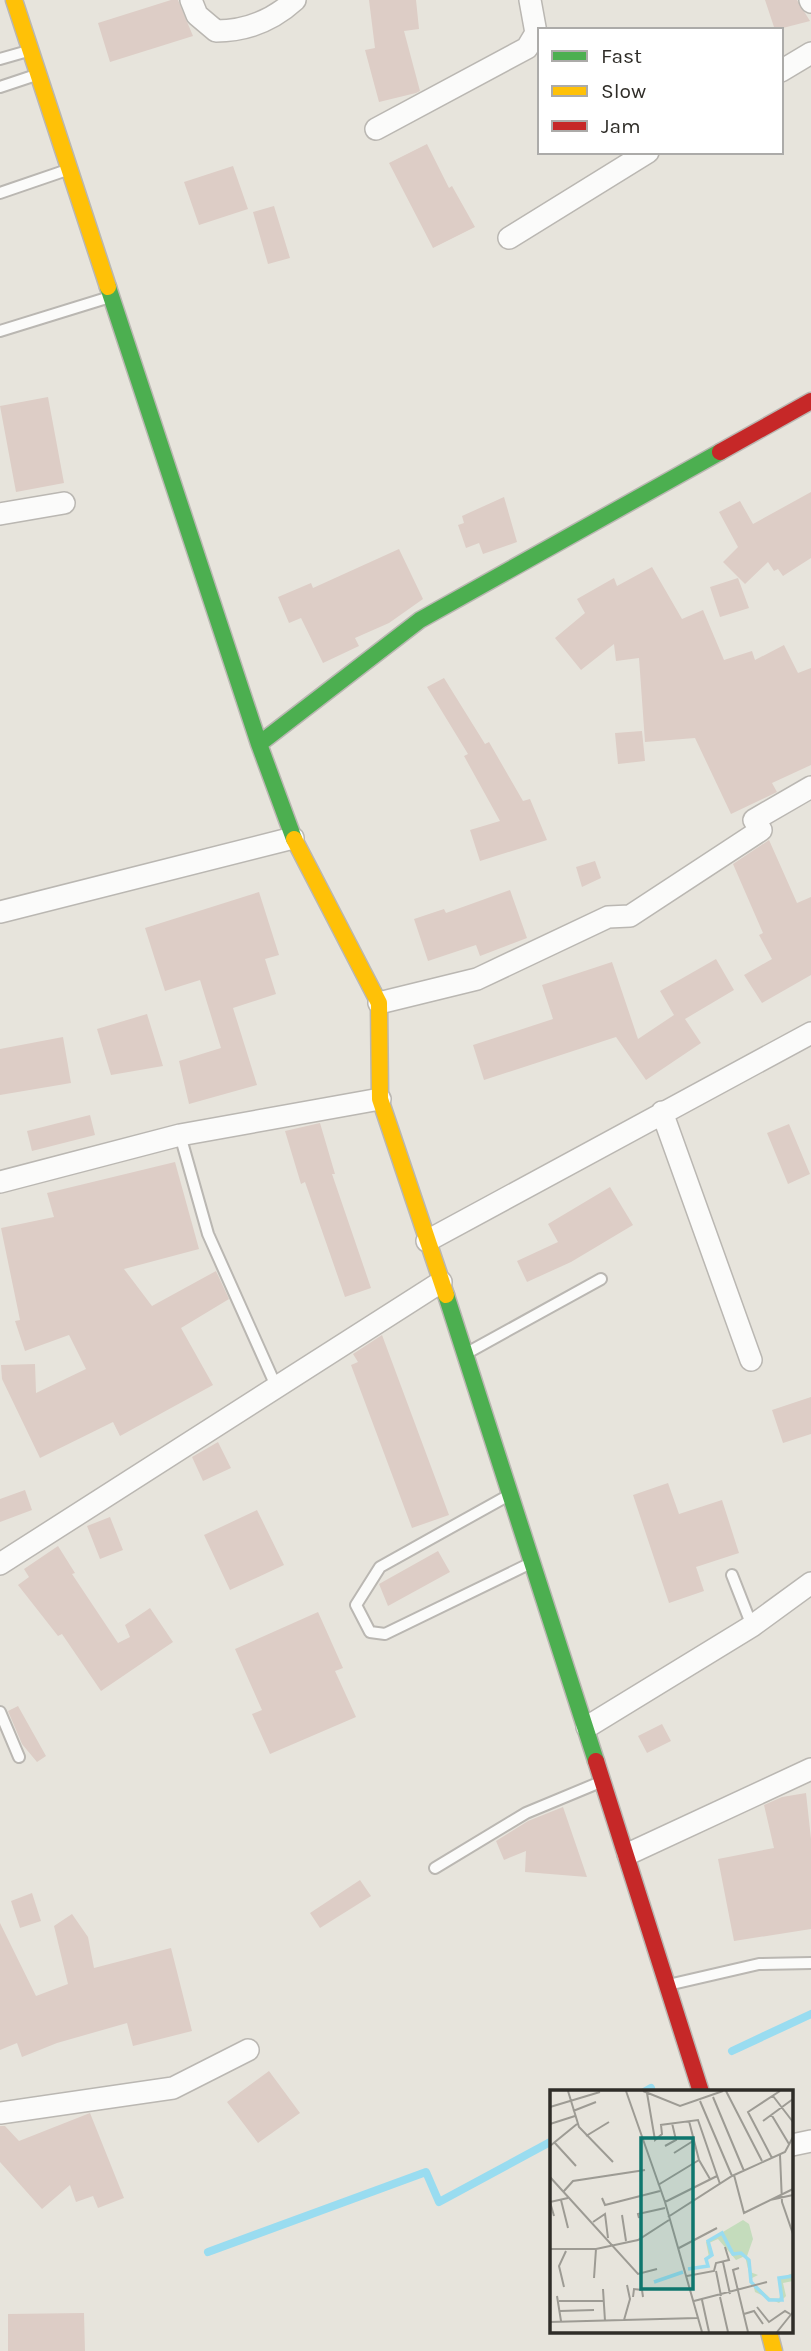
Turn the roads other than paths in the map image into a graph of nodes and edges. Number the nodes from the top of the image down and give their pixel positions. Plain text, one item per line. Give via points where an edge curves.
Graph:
1 (14, 0) edge
2 (191, 0) edge
3 (295, 0) edge
4 (530, 0) edge
5 (31, 51) junction
6 (811, 53) edge
7 (0, 60) edge
8 (783, 70) edge
9 (39, 74) junction
10 (0, 88) edge
11 (376, 129) dead end
12 (645, 154) edge
13 (71, 169) junction
14 (0, 193) edge
15 (509, 237) dead end
16 (113, 297) junction
17 (0, 331) edge
18 (811, 401) edge
19 (64, 503) dead end
20 (0, 514) edge
21 (259, 744) junction
22 (811, 788) edge
23 (293, 838) junction
24 (0, 912) edge
25 (379, 1003) junction
26 (811, 1032) edge
27 (380, 1098) junction
28 (662, 1112) junction
29 (180, 1135) junction
30 (0, 1182) edge
31 (427, 1241) junction
32 (601, 1279) dead end
33 (441, 1282) junction
34 (465, 1354) junction
35 (751, 1360) dead end
36 (276, 1386) junction
37 (512, 1493) junction
38 (533, 1562) junction
39 (0, 1564) edge
40 (732, 1575) dead end
41 (811, 1583) edge
42 (752, 1626) junction
43 (0, 1712) edge
44 (587, 1727) junction
45 (19, 1757) dead end
46 (811, 1769) edge
47 (605, 1781) junction
48 (628, 1854) junction
49 (435, 1868) dead end
50 (811, 1963) edge
51 (668, 1985) junction
52 (248, 2050) dead end
53 (700, 2090) edge
54 (0, 2113) edge
55 (811, 2141) edge
56 (794, 2145) edge
57 (770, 2334) edge
58 (774, 2351) edge

1 - 5 street
2 - 3 street via 197,15 216,31 234,31 276,17
4 - 11 street via 536,33 527,48
5 - 7 lane
5 - 9 street
6 - 8 street
9 - 10 lane
9 - 13 street
12 - 15 street
13 - 14 lane
13 - 16 street
16 - 17 lane
16 - 21 street
18 - 21 street via 420,620
19 - 20 street
21 - 23 street
22 - 25 street via 754,820 761,830 630,916 608,917 477,979
23 - 24 street
23 - 25 street
25 - 27 street
26 - 28 street
27 - 29 street
27 - 31 street
28 - 31 street
28 - 35 street
29 - 30 street
29 - 36 lane via 208,1234
31 - 33 street
32 - 34 lane
33 - 34 street
33 - 36 street
34 - 37 street
36 - 39 street
37 - 38 street
37 - 38 lane via 380,1567 356,1605 370,1632 385,1634
38 - 44 street
40 - 42 lane
41 - 42 street
42 - 44 street
43 - 45 lane
44 - 47 street
46 - 48 street
47 - 48 street
47 - 49 lane via 526,1813
48 - 51 street
50 - 51 lane via 759,1964
51 - 53 street
52 - 54 street via 173,2088
55 - 56 street
57 - 58 street

